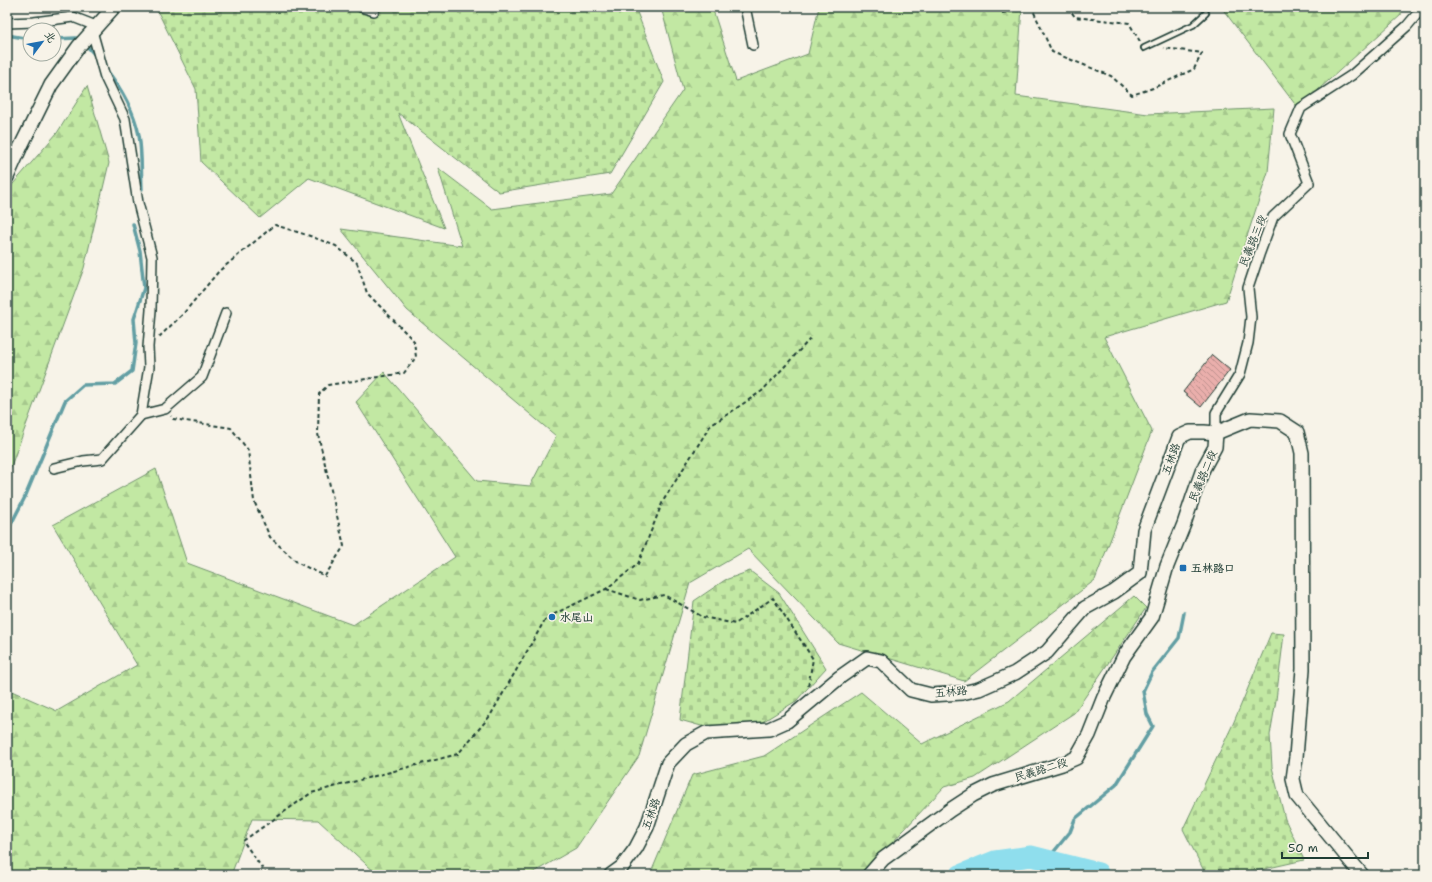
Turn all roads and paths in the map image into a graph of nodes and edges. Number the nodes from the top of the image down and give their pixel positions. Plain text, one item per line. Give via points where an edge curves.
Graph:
1 (114, 7) edge
2 (361, 7) edge
3 (745, 7) edge
4 (1068, 7) edge
5 (1422, 7) edge
6 (374, 11) dead end
7 (1002, 13) dead end
8 (1206, 13) dead end
9 (7, 23) edge
10 (92, 31) junction
11 (753, 45) dead end
12 (1144, 48) junction
13 (8, 174) edge
14 (226, 313) dead end
15 (810, 339) dead end
16 (148, 347) junction
17 (165, 409) junction
18 (141, 415) junction
19 (1216, 433) junction
20 (54, 468) dead end
21 (606, 589) junction
22 (805, 705) junction
23 (267, 875) edge
24 (612, 875) edge
25 (869, 875) edge
26 (1362, 875) edge

1 - 10 main road
2 - 6 street
3 - 11 street
4 - 12 path via 1075,17 1129,24
5 - 19 street, 民義路三段 via 1407,26 1352,75 1301,108 1290,134 1309,183 1273,217 1248,288 1251,317 1240,374 1216,413
7 - 12 path via 1032,8 1052,52 1111,76 1132,95 1194,69 1202,52
8 - 12 lane via 1193,25
9 - 10 street via 73,18
10 - 13 main road via 51,85
10 - 16 street via 105,77 124,119 138,203 152,257
14 - 17 street via 202,377
15 - 21 path via 762,390 710,426 663,501 638,564
16 - 17 path via 183,314 219,271 275,225 336,246 357,262 367,293 414,341 416,357 404,373 328,385 319,394 318,434 344,546 325,576 298,563 270,537 254,501 248,450 231,428 173,418
16 - 18 street via 149,367
17 - 18 street
18 - 20 street via 102,459
19 - 22 main road, 五林路 via 1190,432 1179,437 1144,530 1140,573 1114,592 1085,608 1047,652 1015,673 979,689 931,695 912,690 882,661 867,658
19 - 25 main road, 民義路二段 via 1216,447 1203,469 1192,497 1167,566 1152,618 1124,656 1076,758 994,785 973,795 883,859
19 - 26 main road via 1250,418 1280,421 1297,432 1302,453 1303,669 1293,779 1297,796
21 - 22 path via 640,600 664,595 703,617 734,624 773,598 813,659
21 - 23 path via 546,618 490,716 458,754 311,793 243,841
22 - 24 main road, 五林路 via 787,721 768,729 706,733 686,744 668,763 644,834 622,867

